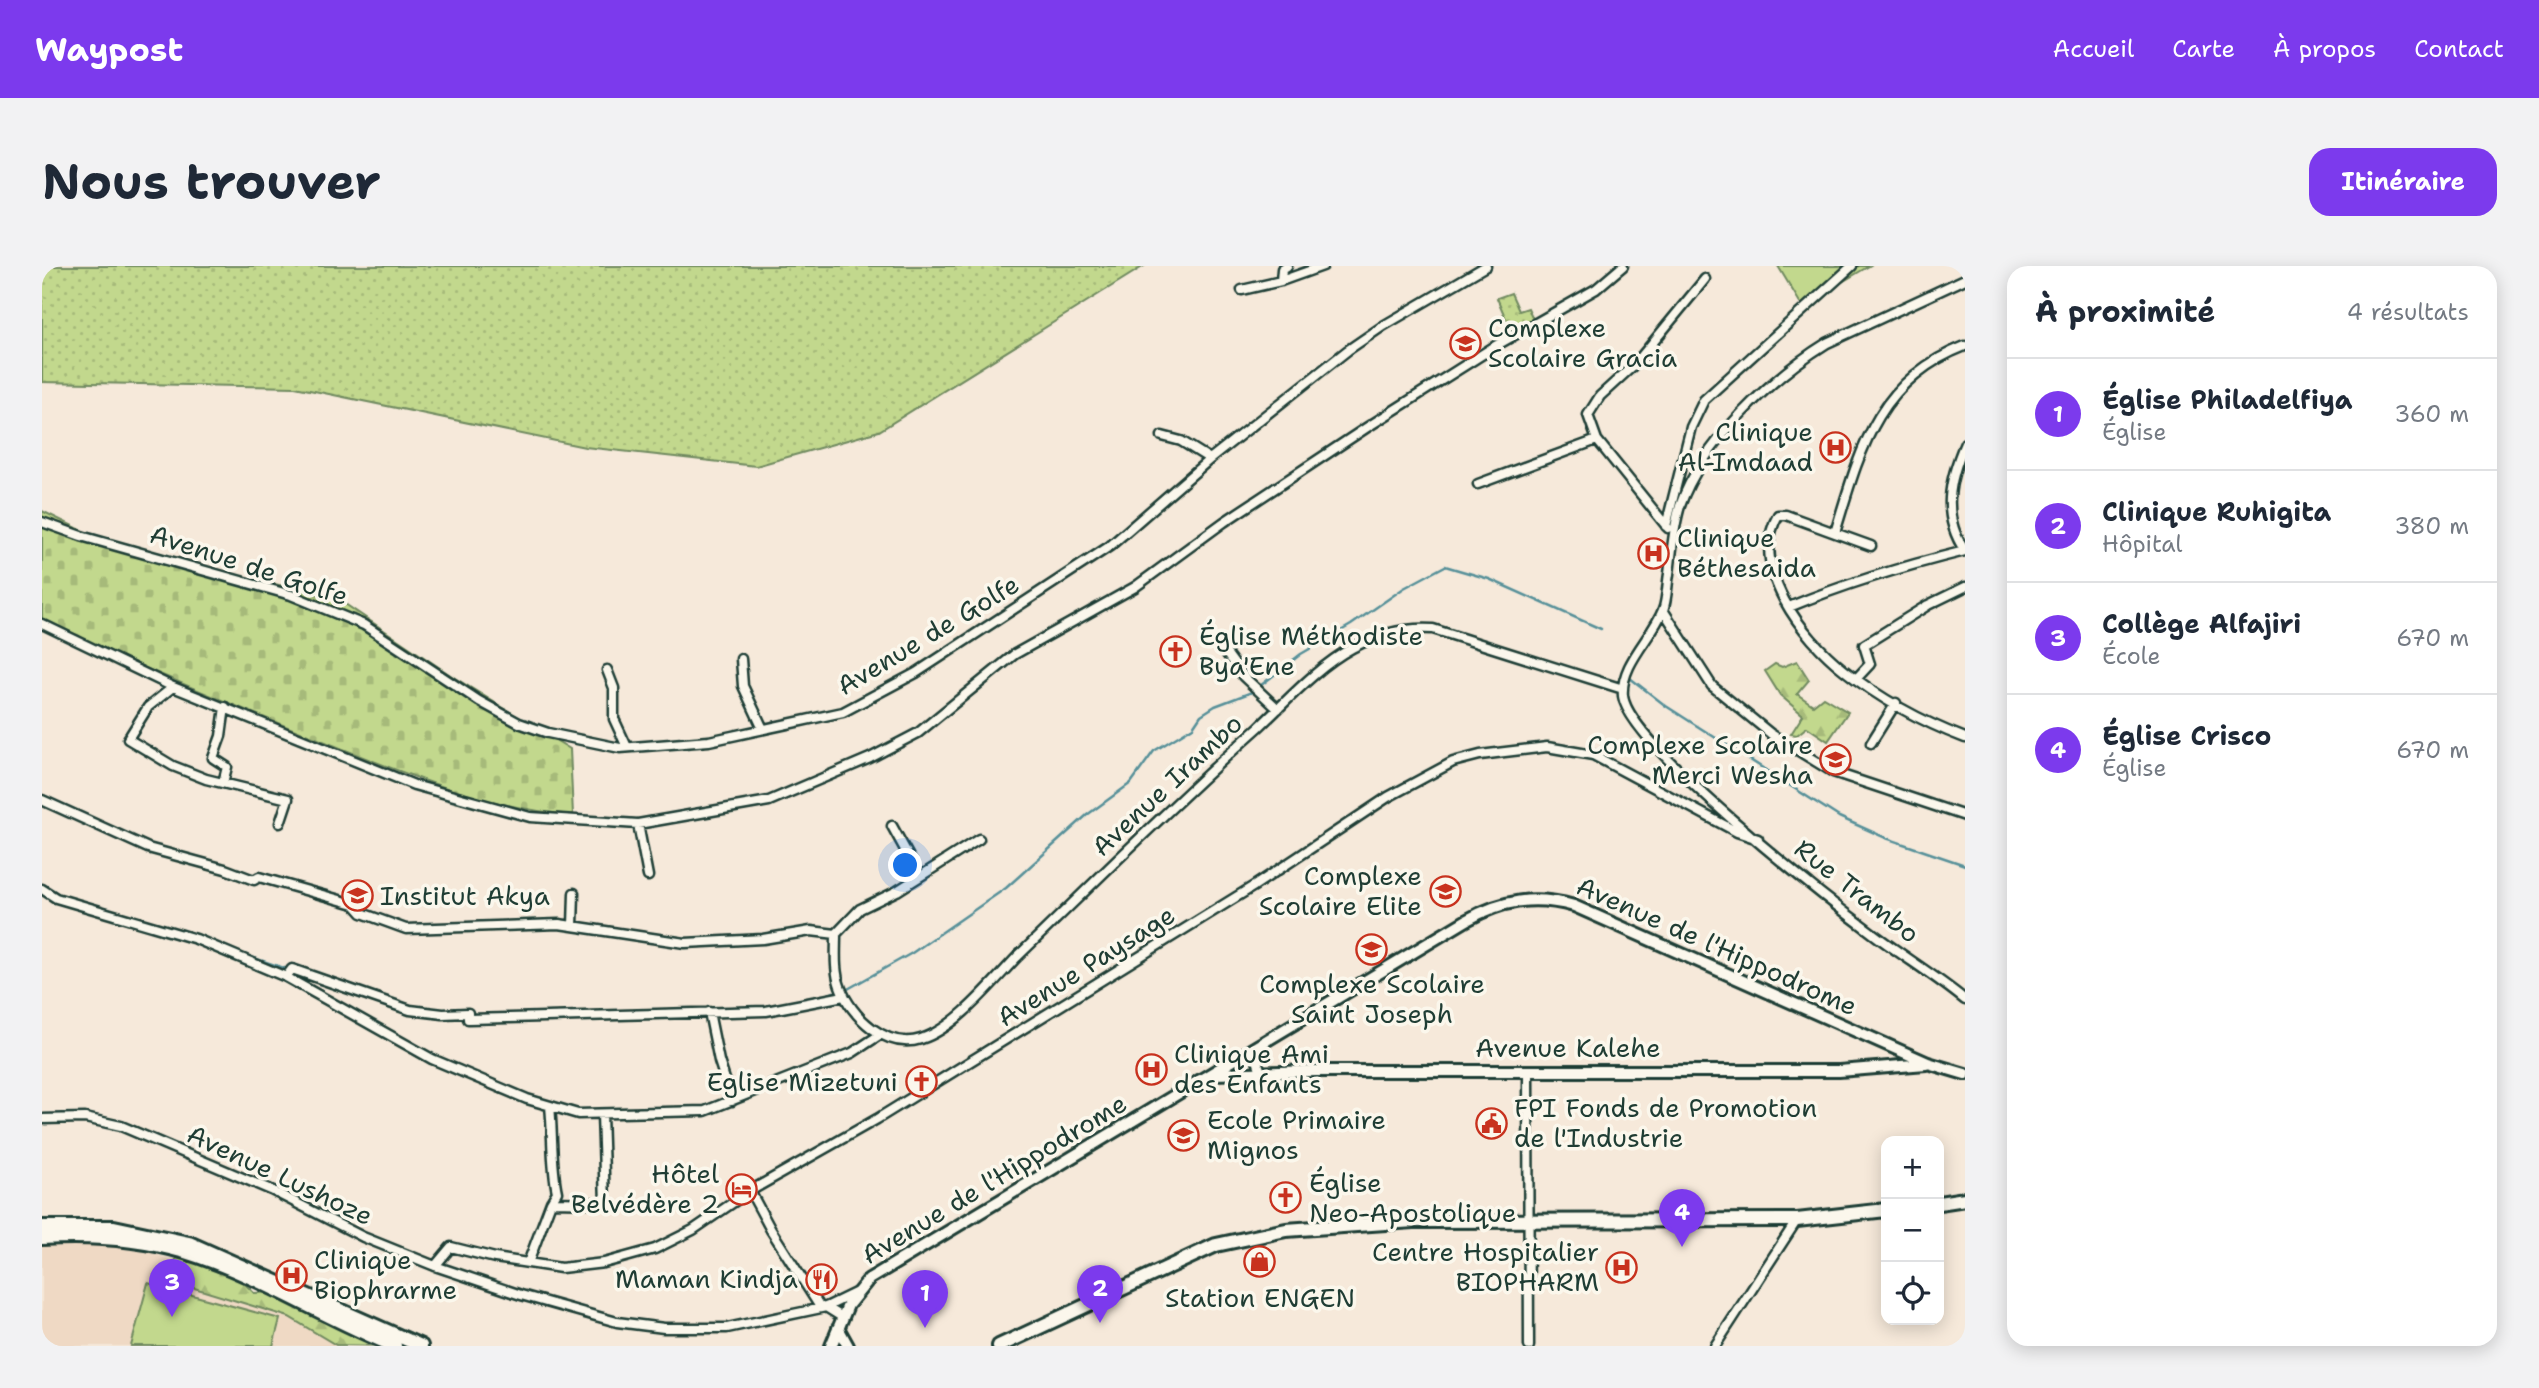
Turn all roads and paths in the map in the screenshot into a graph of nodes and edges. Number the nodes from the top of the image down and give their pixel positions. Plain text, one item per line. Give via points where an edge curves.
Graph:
1 (1287, 266) edge
2 (1323, 266) edge
3 (1486, 266) edge
4 (1623, 266) edge
5 (1852, 266) edge
6 (1705, 279) dead end
7 (1965, 279) edge
8 (1281, 281) junction
9 (1242, 290) dead end
10 (1965, 346) edge
11 (1162, 436) dead end
12 (1597, 440) junction
13 (1965, 443) edge
14 (1210, 459) junction
15 (1478, 484) dead end
16 (42, 522) edge
17 (1666, 526) junction
18 (1835, 533) junction
19 (1672, 537) junction
20 (1871, 545) dead end
21 (1965, 551) edge
22 (1965, 587) edge
23 (1789, 607) junction
24 (1663, 610) junction
25 (42, 624) edge
26 (1226, 653) dead end
27 (741, 659) dead end
28 (607, 670) dead end
29 (1856, 679) junction
30 (173, 687) junction
31 (1623, 689) junction
32 (1896, 703) junction
33 (225, 707) junction
34 (1278, 709) junction
35 (763, 729) junction
36 (1965, 738) edge
37 (1871, 743) dead end
38 (627, 747) junction
39 (223, 783) junction
40 (42, 800) edge
41 (1965, 817) edge
42 (280, 823) dead end
43 (638, 824) junction
44 (892, 826) dead end
45 (979, 839) dead end
46 (1758, 839) junction
47 (919, 875) junction
48 (648, 876) dead end
49 (42, 889) edge
50 (573, 893) dead end
51 (573, 926) junction
52 (836, 934) junction
53 (286, 977) junction
54 (844, 996) junction
55 (1965, 1000) edge
56 (709, 1013) junction
57 (881, 1034) junction
58 (1253, 1048) junction
59 (1928, 1063) junction
60 (1528, 1071) junction
61 (1261, 1072) junction
62 (1965, 1074) edge
63 (1209, 1075) junction
64 (732, 1101) junction
65 (550, 1106) junction
66 (603, 1114) junction
67 (42, 1119) edge
68 (750, 1191) junction
69 (1965, 1199) edge
70 (551, 1202) junction
71 (1944, 1202) edge
72 (1881, 1211) edge
73 (1797, 1220) junction
74 (1528, 1222) junction
75 (42, 1227) edge
76 (113, 1233) junction
77 (42, 1238) edge
78 (528, 1264) junction
79 (435, 1266) junction
80 (857, 1292) junction
81 (823, 1307) junction
82 (347, 1321) junction
83 (840, 1322) junction
84 (395, 1346) edge
85 (421, 1346) edge
86 (831, 1346) edge
87 (848, 1346) edge
88 (999, 1346) edge
89 (1529, 1346) edge
90 (1715, 1346) edge

1 - 8 street via 1282,269
2 - 8 street
3 - 14 street, Avenue de Golfe via 1383,326
4 - 43 street via 1595,289 1497,345 1344,443 1135,587 1016,654 918,733 769,801
5 - 17 street via 1704,400 1692,427
6 - 12 street via 1636,363 1593,404 1588,421
7 - 19 street via 1827,343 1776,379 1731,427 1696,474
8 - 9 street
10 - 18 street via 1919,369 1894,392 1856,463
11 - 14 street via 1181,441
12 - 15 street
12 - 17 street
13 - 21 street via 1949,495 1951,524
14 - 35 street, Avenue de Golfe via 1110,546 905,679 843,712
16 - 38 street, Avenue de Golfe via 80,537 291,595 364,625 519,723 582,742
17 - 19 street
18 - 20 street
18 - 23 street via 1778,515 1767,558
19 - 24 street
21 - 23 street via 1833,588
22 - 29 street via 1864,645 1869,667
23 - 29 street via 1826,655
24 - 31 street via 1632,662
24 - 41 street via 1712,685 1771,734 1833,772
25 - 30 street
26 - 34 street
27 - 35 street via 743,686
28 - 38 street via 614,688 614,719
29 - 32 street
30 - 33 street
30 - 39 street via 148,707 128,739 173,766
31 - 34 street, Avenue Irambo via 1454,634 1410,628 1351,648
31 - 46 street, Rue Trambo via 1633,720 1658,750
32 - 36 street
32 - 37 street
33 - 39 street via 213,758 227,767
33 - 43 street via 436,794 530,817
34 - 57 street, Avenue Irambo via 1188,790 974,1002 923,1039 896,1041
35 - 38 street, Avenue de Golfe via 676,746
39 - 42 street via 288,799
40 - 51 street via 148,848 236,876 259,877 354,904 362,913 406,929
43 - 48 street
44 - 47 street
45 - 47 street
46 - 55 street, Rue Trambo via 1873,934
46 - 68 street, Avenue Paysage via 1592,755 1547,747 1453,762 1388,797 1018,1033
47 - 52 street via 860,909
49 - 53 street via 57,898 196,939
50 - 51 street
51 - 52 street via 685,943 763,939 811,930
52 - 54 street via 836,968
53 - 56 street via 292,969 410,1010 468,1013 468,1019
53 - 65 street via 414,1050
54 - 56 street via 766,1011
54 - 57 street
56 - 64 street
57 - 64 street via 852,1054
58 - 59 street, Avenue de l'Hippodrome via 1488,907 1545,899 1574,906
58 - 61 street
58 - 63 street, Avenue de l'Hippodrome
59 - 60 street, Avenue Kalehe via 1839,1071
59 - 62 street, Avenue de l'Hippodrome
60 - 61 street, Avenue Kalehe
60 - 74 street
61 - 63 street, Avenue Kalehe
63 - 80 street, Avenue de l'Hippodrome via 869,1279
64 - 66 street via 705,1111
65 - 66 street via 578,1114
65 - 70 street via 557,1192
66 - 70 street via 605,1203
67 - 79 street, Avenue Lushoze via 85,1118 121,1126
68 - 78 street, Avenue Paysage via 693,1230 655,1249 604,1263 561,1268
68 - 81 street
69 - 71 main road
70 - 78 street
72 - 73 main road
73 - 74 main road
73 - 90 street
74 - 88 main road via 1414,1221 1251,1235 1177,1261
74 - 89 street
75 - 76 main road
76 - 77 main road
76 - 82 main road via 203,1259
78 - 79 street, Avenue Paysage via 451,1247
79 - 81 street, Avenue Lushoze via 521,1296 618,1322 664,1328 727,1328
80 - 81 street, Avenue Lushoze
80 - 83 street, Avenue de l'Hippodrome
81 - 83 street
82 - 84 main road
82 - 85 main road
83 - 86 street, Avenue de l'Hippodrome
83 - 87 street

